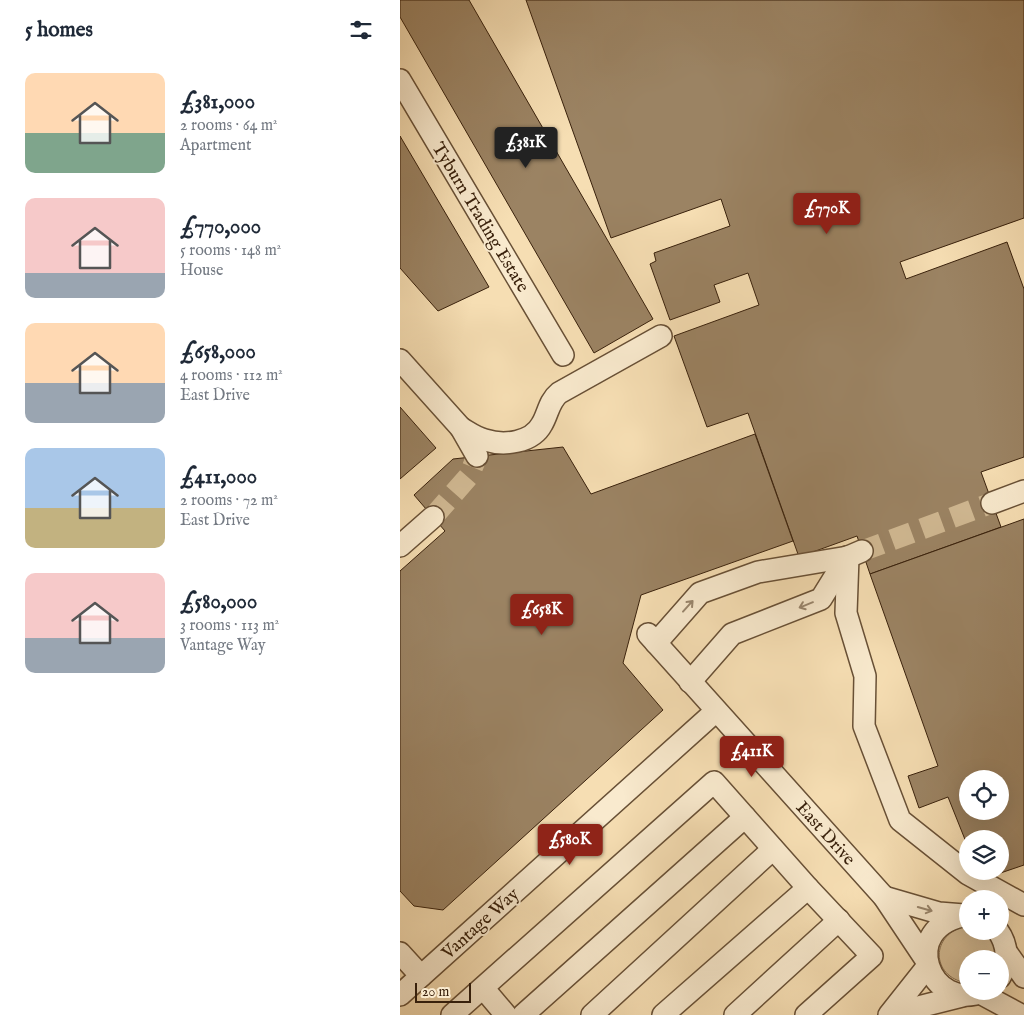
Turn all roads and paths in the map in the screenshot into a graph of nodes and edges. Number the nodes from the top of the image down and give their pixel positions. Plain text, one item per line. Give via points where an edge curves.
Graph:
1 (400, 80) edge
2 (661, 336) dead end
3 (562, 354) dead end
4 (400, 360) edge
5 (460, 428) junction
6 (478, 456) dead end
7 (1024, 491) edge
8 (992, 503) tunnel mouth
9 (433, 517) tunnel mouth
10 (400, 546) edge
11 (855, 554) junction
12 (690, 682) junction
13 (716, 711) junction
14 (745, 817) junction
15 (773, 849) junction
16 (808, 888) junction
17 (884, 897) junction
18 (1024, 906) edge
19 (959, 914) edge
20 (959, 916) edge
21 (839, 920) junction
22 (400, 953) edge
23 (1009, 957) edge
24 (927, 963) junction
25 (421, 976) junction
26 (1024, 977) edge
27 (484, 989) junction
28 (959, 990) edge
29 (400, 994) edge
30 (959, 997) edge
31 (990, 1000) edge
32 (890, 1014) edge
33 (452, 1015) edge
34 (506, 1015) edge
35 (523, 1015) edge
36 (592, 1015) edge
37 (663, 1015) edge
38 (734, 1015) edge
39 (806, 1015) edge
40 (1021, 1015) edge

1 - 3 street, Tyburn Trading Estate
2 - 5 street via 559,393 552,400 540,428 528,438 494,442 480,439
4 - 5 street
5 - 6 street
7 - 8 street
9 - 10 street
11 -> 12 street via 821,599 732,634
12 -> 11 street, East Drive via 652,638 700,593 758,572
11 - 18 street via 846,613 865,676 864,726 900,820 968,874
12 - 13 street, East Drive
13 - 17 street, East Drive
13 - 25 street, Vantage Way
14 - 15 street
14 - 27 street via 714,782
14 - 35 street
15 - 16 street
15 - 36 street
16 - 21 street
16 - 37 street
17 -> 19 street via 939,913
17 - 24 street, East Drive
20 - 24 street via 950,918 936,928 928,943
21 - 38 street
21 - 39 street via 872,956
22 - 25 street
23 - 26 street
24 - 28 street, East Drive via 932,978 940,987
24 - 32 street
25 - 29 street, Vantage Way
27 - 33 street
27 - 34 street
30 - 32 street
31 - 40 street

